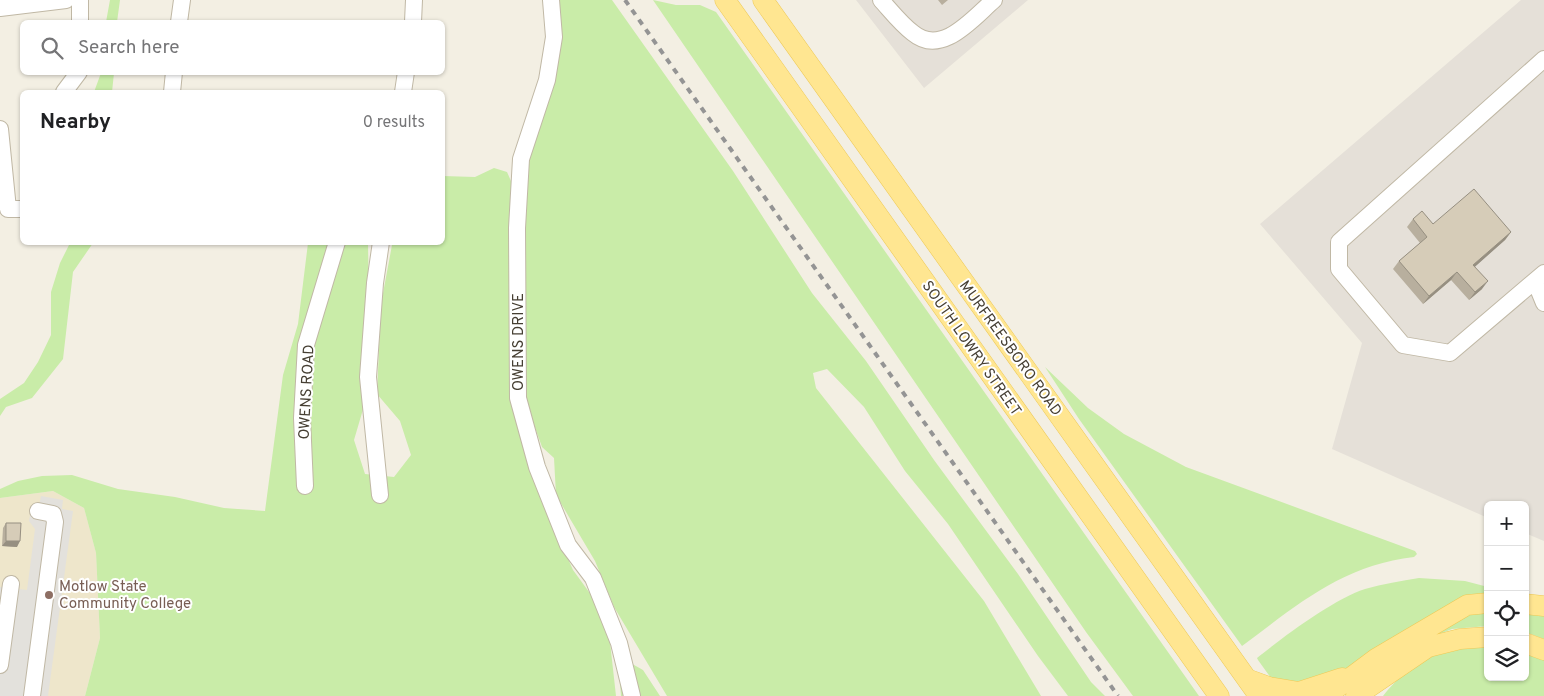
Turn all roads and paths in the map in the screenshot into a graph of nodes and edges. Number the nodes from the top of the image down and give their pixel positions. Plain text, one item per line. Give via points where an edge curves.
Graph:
1 (66, 0) edge
2 (80, 0) edge
3 (182, 0) edge
4 (414, 0) edge
5 (550, 0) edge
6 (725, 0) edge
7 (763, 0) edge
8 (880, 0) edge
9 (994, 0) edge
10 (0, 8) edge
11 (80, 20) edge
12 (179, 20) edge
13 (413, 20) edge
14 (1544, 59) edge
15 (77, 75) edge
16 (174, 75) edge
17 (406, 75) edge
18 (66, 90) edge
19 (172, 90) edge
20 (403, 90) edge
21 (0, 129) edge
22 (20, 209) edge
23 (336, 245) edge
24 (381, 245) edge
25 (1540, 277) edge
26 (1544, 303) edge
27 (305, 486) dead end
28 (380, 495) dead end
29 (38, 511) dead end
30 (10, 584) dead end
31 (1484, 603) edge
32 (1529, 604) edge
33 (1544, 606) edge
34 (1484, 637) edge
35 (1529, 644) edge
36 (1544, 650) edge
37 (0, 664) edge
38 (1356, 674) junction
39 (1247, 679) junction
40 (32, 696) edge
41 (632, 696) edge
42 (1220, 696) edge
43 (1259, 696) edge
44 (1326, 696) edge
45 (1356, 696) edge

1 - 10 street
2 - 11 street
3 - 12 street
4 - 13 street
5 - 41 street, OWENS DRIVE via 554,37 547,80 521,159 517,228 518,398 537,467 568,545 593,578 619,643
6 - 42 main road, SOUTH LOWRY STREET
7 - 39 main road, MURFREESBORO ROAD
8 - 9 street via 914,35 934,42 954,33
14 - 25 street via 1339,242 1339,269 1403,346 1450,353
15 - 18 street
16 - 19 street
17 - 20 street
21 - 22 street via 8,209
23 - 27 street, OWENS ROAD via 306,346 302,418
24 - 28 street via 368,377
25 - 26 street
29 - 40 street via 53,514 55,522
30 - 37 street
31 - 38 main road via 1467,605 1377,658
32 - 33 main road
34 - 45 main road via 1428,647
35 - 36 main road
38 - 39 main road via 1299,692
38 - 44 main road
39 - 43 main road, MURFREESBORO ROAD

